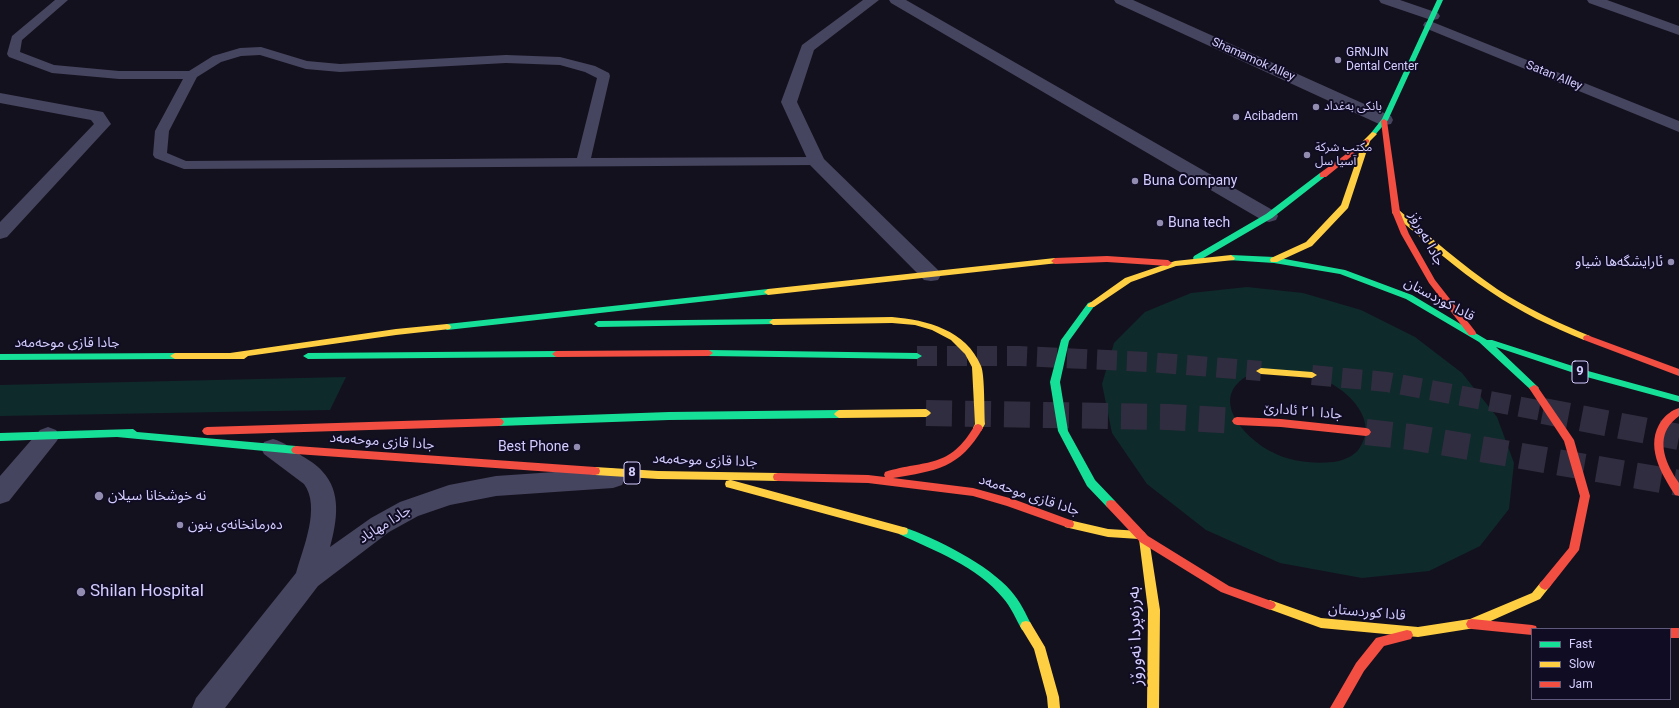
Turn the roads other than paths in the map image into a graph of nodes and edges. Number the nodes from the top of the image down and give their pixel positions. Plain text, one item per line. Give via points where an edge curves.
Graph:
1 (62, 0) edge
2 (872, 0) edge
3 (896, 0) edge
4 (1121, 0) edge
5 (1386, 0) edge
6 (1440, 0) edge
7 (1594, 0) edge
8 (1431, 21) junction
9 (1679, 30) edge
10 (192, 75) junction
11 (0, 98) edge
12 (1384, 120) junction
13 (1679, 127) edge
14 (1367, 141) junction
15 (816, 161) junction
16 (583, 163) junction
17 (1396, 212) junction
18 (1269, 216) junction
19 (0, 233) edge
20 (1274, 260) junction
21 (1191, 261) junction
22 (1175, 264) junction
23 (931, 275) junction
24 (477, 323) junction
25 (562, 324) dead end
26 (585, 324) dead end
27 (1472, 333) junction
28 (1482, 340) junction
29 (230, 356) junction
30 (917, 356) tunnel mouth
31 (0, 357) edge
32 (1261, 371) tunnel mouth
33 (1679, 373) edge
34 (1312, 375) tunnel mouth
35 (1679, 399) edge
36 (1679, 411) edge
37 (926, 413) tunnel mouth
38 (1237, 421) tunnel mouth
39 (1366, 432) tunnel mouth
40 (119, 434) junction
41 (0, 436) edge
42 (48, 436) junction
43 (273, 448) junction
44 (658, 475) junction
45 (700, 476) junction
46 (868, 479) junction
47 (1679, 492) edge
48 (0, 494) edge
49 (1142, 537) junction
50 (308, 578) junction
51 (1471, 624) junction
52 (1531, 630) edge
53 (1418, 632) junction
54 (207, 708) edge
55 (1054, 708) edge
56 (1154, 708) edge
57 (1336, 708) edge

1 - 10 lane via 16,39 13,54 52,69 119,75
2 - 15 street via 808,48 788,102
3 - 18 street
4 - 12 street, Shamamok Alley
5 - 8 street, Satan Alley
6 - 8 main road
7 - 9 street
8 - 12 main road
8 - 13 street, Satan Alley
10 - 16 lane via 162,131 160,155 184,165
10 - 16 lane via 217,59 240,52 260,51 306,65 340,68 506,59 560,60 604,76
11 - 19 street via 97,116 103,124
12 - 14 main road
12 - 17 main road, جادا نەورۆز
14 - 18 main road
14 - 20 main road via 1345,206 1309,244
15 - 16 lane
15 - 23 street
17 - 27 main road, جادا نەورۆز via 1405,234 1432,281
17 - 33 main road via 1484,284 1522,307 1568,331
18 - 21 main road
20 - 21 main road, قادا کوردستان via 1231,258
20 - 27 main road, قادا کوردستان via 1342,272 1409,297
21 - 22 main road, قادا کوردستان
22 - 23 main road, جادا قازی موحەمەد via 1140,260 1074,259
22 - 49 main road, قادا کوردستان via 1128,280 1090,305 1065,340 1055,382 1063,431 1091,483
23 - 24 main road, جادا قازی موحەمەد
24 - 25 main road
24 - 29 main road, جادا قازی موحەمەد
26 - 46 main road via 892,320 915,322 936,328 954,338 968,352 977,367 980,424 974,437 965,449 934,467
27 - 28 main road, قادا کوردستان
28 - 35 main road, 9 via 1586,374
28 - 51 main road, قادا کوردستان via 1533,386 1569,440 1584,496 1574,550 1536,596
29 - 30 main road, جادا قازی موحەمەد via 739,353
29 - 31 main road, جادا قازی موحەمەد
32 - 34 main road
36 - 47 main road via 1673,414 1660,430 1658,452 1668,478
37 - 40 main road, جادا قازی موحەمەد / 8 via 669,416
38 - 39 main road, جادا ٢١ ئادارێ
40 - 42 main road, جادا قازی موحەمەد / 8
40 - 43 main road, جادا قازی موحەمەد / 8
41 - 42 main road, جادا قازی موحەمەد / 8
42 - 48 street
43 - 44 main road, جادا قازی موحەمەد / 8
43 - 50 street via 314,478 322,488 325,504
44 - 45 main road, جادا قازی موحەمەد / 8
44 - 50 street, جادا مهاباد via 496,486 449,495 409,509 386,522
45 - 46 main road, جادا قازی موحەمەد / 8
45 - 55 main road via 902,531 962,558 1006,593 1039,647
46 - 49 main road, جادا قازی موحەمەد / 8 via 973,492 1010,502 1041,516 1074,526
49 - 53 main road, قادا کوردستان via 1225,589 1321,623
49 - 56 main road, بەرزەپردا نەورۆز via 1154,610
50 - 54 street, جادا مهاباد
51 - 52 main road
51 - 53 main road, قادا کوردستان
53 - 57 main road via 1380,642 1360,667

